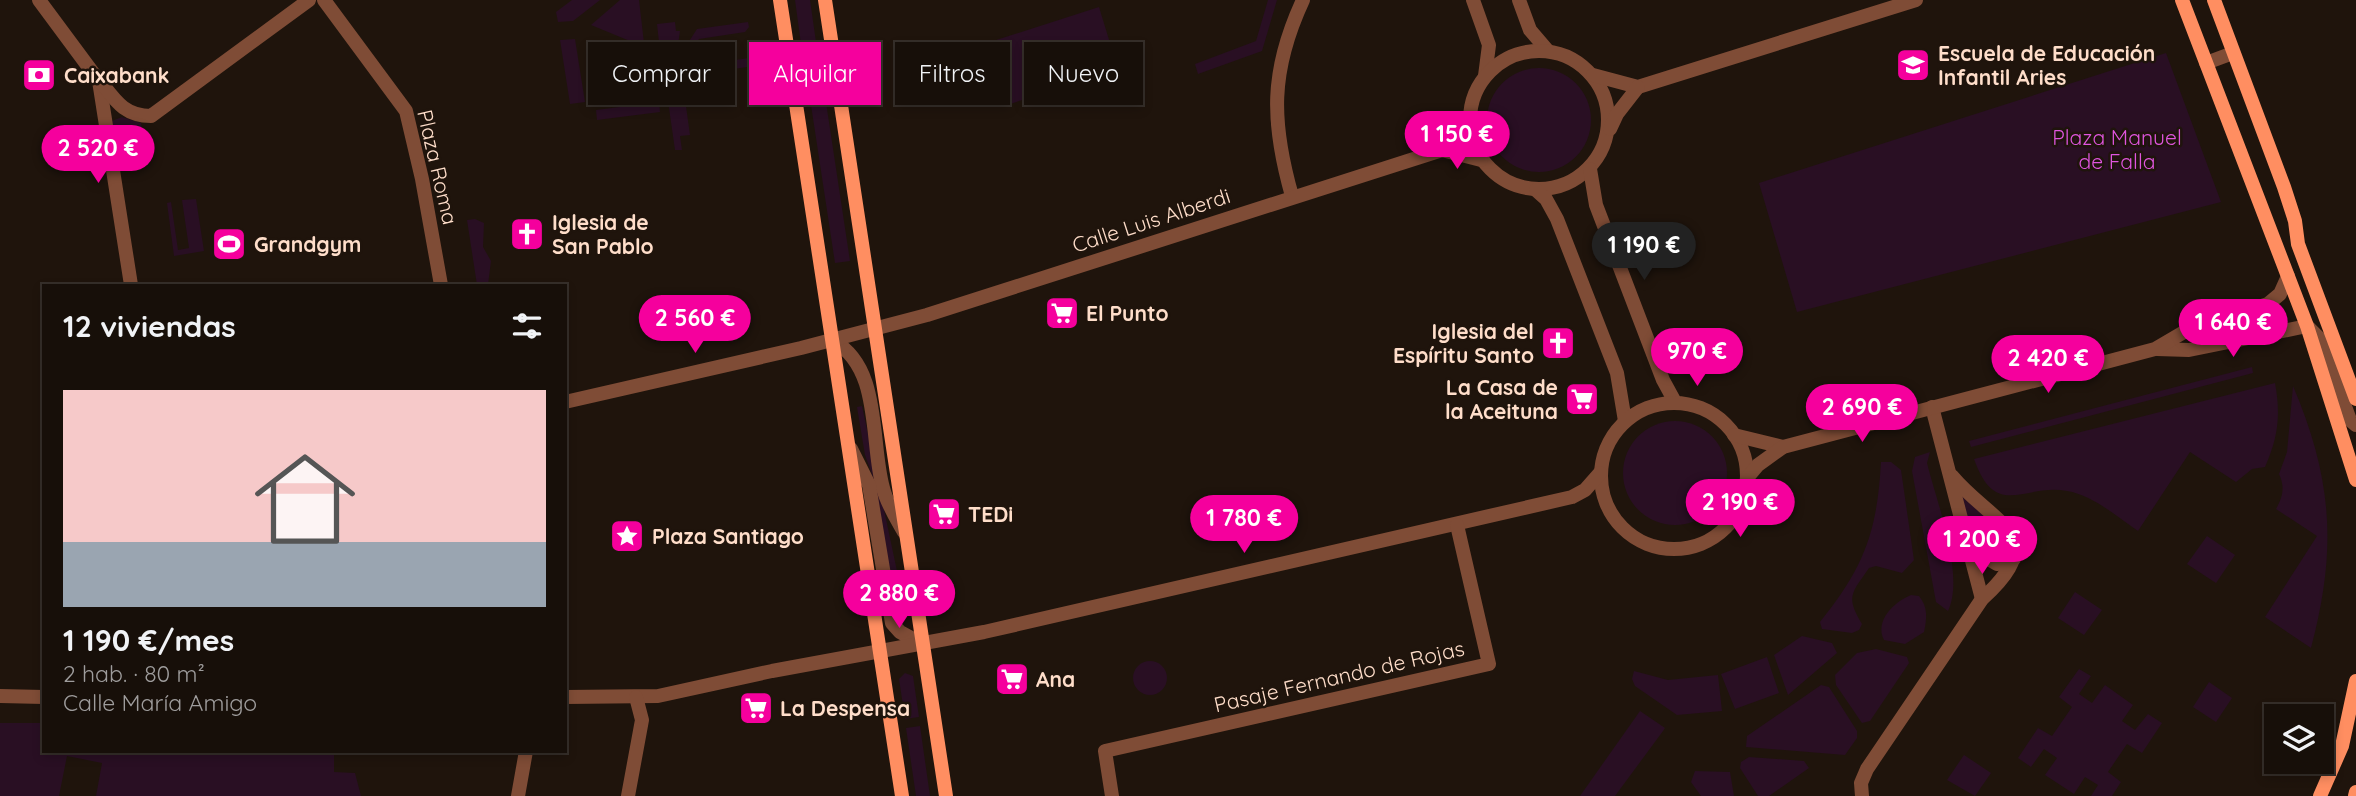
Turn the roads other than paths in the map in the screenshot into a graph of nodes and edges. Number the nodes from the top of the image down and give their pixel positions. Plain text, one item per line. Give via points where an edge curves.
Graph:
1 (39, 0) edge
2 (309, 0) edge
3 (324, 0) edge
4 (780, 0) edge
5 (825, 0) edge
6 (1303, 0) edge
7 (1473, 0) edge
8 (1518, 0) edge
9 (1916, 0) edge
10 (2182, 0) edge
11 (2214, 0) edge
12 (1548, 51) junction
13 (2233, 53) junction
14 (2206, 63) junction
15 (1593, 75) junction
16 (1483, 79) junction
17 (99, 81) junction
18 (1638, 88) junction
19 (1469, 116) junction
20 (1607, 134) junction
21 (1442, 150) junction
22 (1480, 160) junction
23 (1590, 169) junction
24 (1536, 190) junction
25 (1292, 196) junction
26 (2288, 276) junction
27 (131, 284) edge
28 (441, 284) edge
29 (2307, 326) junction
30 (874, 330) junction
31 (833, 341) junction
32 (2155, 349) junction
33 (2356, 398) edge
34 (567, 402) edge
35 (1675, 402) junction
36 (1932, 407) junction
37 (1625, 421) junction
38 (2356, 425) edge
39 (1734, 435) junction
40 (1783, 447) junction
41 (851, 449) junction
42 (2356, 456) edge
43 (2356, 462) edge
44 (1600, 473) junction
45 (1952, 476) junction
46 (1747, 478) junction
47 (2356, 480) edge
48 (1572, 496) junction
49 (1610, 514) junction
50 (1457, 525) junction
51 (904, 532) junction
52 (1965, 540) junction
53 (2014, 559) junction
54 (1982, 599) junction
55 (922, 644) junction
56 (882, 651) junction
57 (2356, 681) edge
58 (0, 696) edge
59 (42, 696) edge
60 (636, 696) junction
61 (567, 697) edge
62 (526, 753) edge
63 (518, 796) edge
64 (628, 796) edge
65 (902, 796) edge
66 (946, 796) edge
67 (1112, 796) edge
68 (1862, 796) edge
69 (2320, 796) edge

1 - 17 street
2 - 17 street via 158,113 142,116 128,112
3 - 28 street, Plaza Roma via 406,111
4 - 31 street
5 - 30 street
6 - 25 street via 1281,57 1276,104 1280,155
7 - 16 street via 1489,45
8 - 12 street via 1530,30
9 - 18 street
10 - 14 street
11 - 13 street
12 - 15 street
12 - 16 street via 1506,60
13 - 14 street
13 - 33 street
14 - 26 street
15 - 18 street
15 - 20 street via 1607,102
16 - 19 street
17 - 27 street
18 - 20 street
19 - 21 street
19 - 22 street
20 - 23 street
21 - 22 street
21 - 25 street, Calle Luis Alberdi
22 - 24 street via 1509,182
23 - 24 street via 1567,183
23 - 35 street via 1596,205
24 - 37 street via 1552,208 1612,360 1622,390
25 - 30 street, Calle Luis Alberdi
26 - 29 street
26 - 32 street via 2280,294 2268,304 2184,332
29 - 32 street via 2189,350
29 - 38 street via 2320,339 2350,420
29 - 47 street
30 - 31 street, Calle Luis Alberdi
30 - 51 street
31 - 34 street, Calle Luis Alberdi
31 - 41 street
31 - 51 street via 852,355 863,377 883,488
32 - 36 street
35 - 37 street via 1641,409
35 - 39 street via 1709,411
36 - 40 street
36 - 45 street
37 - 44 street via 1605,448
39 - 40 street
39 - 46 street via 1743,452
40 - 46 street
41 - 55 street via 869,485 892,623
41 - 56 street
42 - 43 street
44 - 48 street via 1585,490
44 - 49 street
45 - 52 street
45 - 53 street via 1971,500 2013,533
46 - 49 street via 1742,503 1729,525 1712,539 1690,547 1648,545
48 - 49 street
48 - 50 street
50 - 55 street
50 - 67 street, Pasaje Fernando de Rojas via 1489,664 1105,751
51 - 55 street
52 - 53 street via 1973,551 1997,564
52 - 54 street
53 - 54 street
54 - 68 street via 1867,769
55 - 56 street
55 - 66 street
56 - 60 street via 658,696
56 - 65 street
57 - 69 street via 2342,746
58 - 59 street
60 - 61 street
60 - 64 street via 642,720
62 - 63 street

